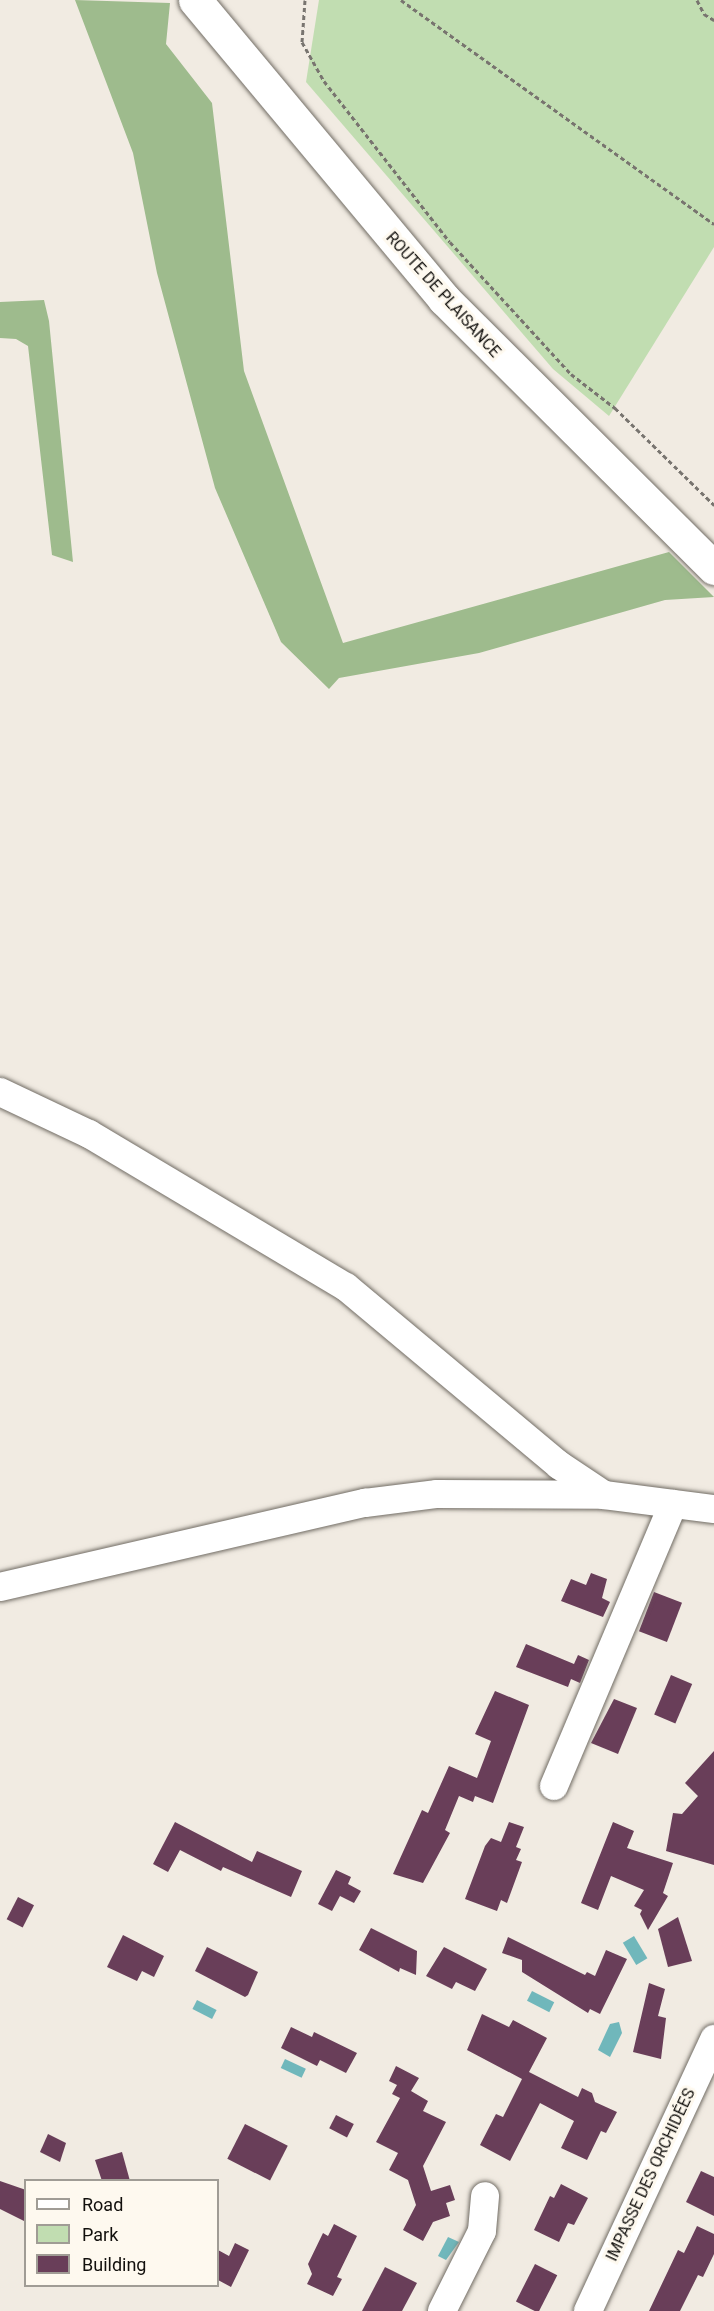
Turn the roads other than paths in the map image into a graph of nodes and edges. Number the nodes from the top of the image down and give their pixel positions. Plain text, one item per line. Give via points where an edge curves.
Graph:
1 (195, 0) edge
2 (714, 568) edge
3 (0, 1092) edge
4 (604, 1495) junction
5 (673, 1504) junction
6 (714, 1509) edge
7 (0, 1587) edge
8 (554, 1786) dead end
9 (714, 2039) edge
10 (485, 2196) dead end
11 (442, 2311) edge
12 (588, 2311) edge

1 - 2 main road, ROUTE DE PLAISANCE via 444,299
3 - 4 street via 89,1134 346,1287 559,1465
4 - 5 street
4 - 7 street via 437,1494 365,1503
5 - 6 street
5 - 8 street
9 - 12 street, IMPASSE DES ORCHIDÉES
10 - 11 street via 482,2231

